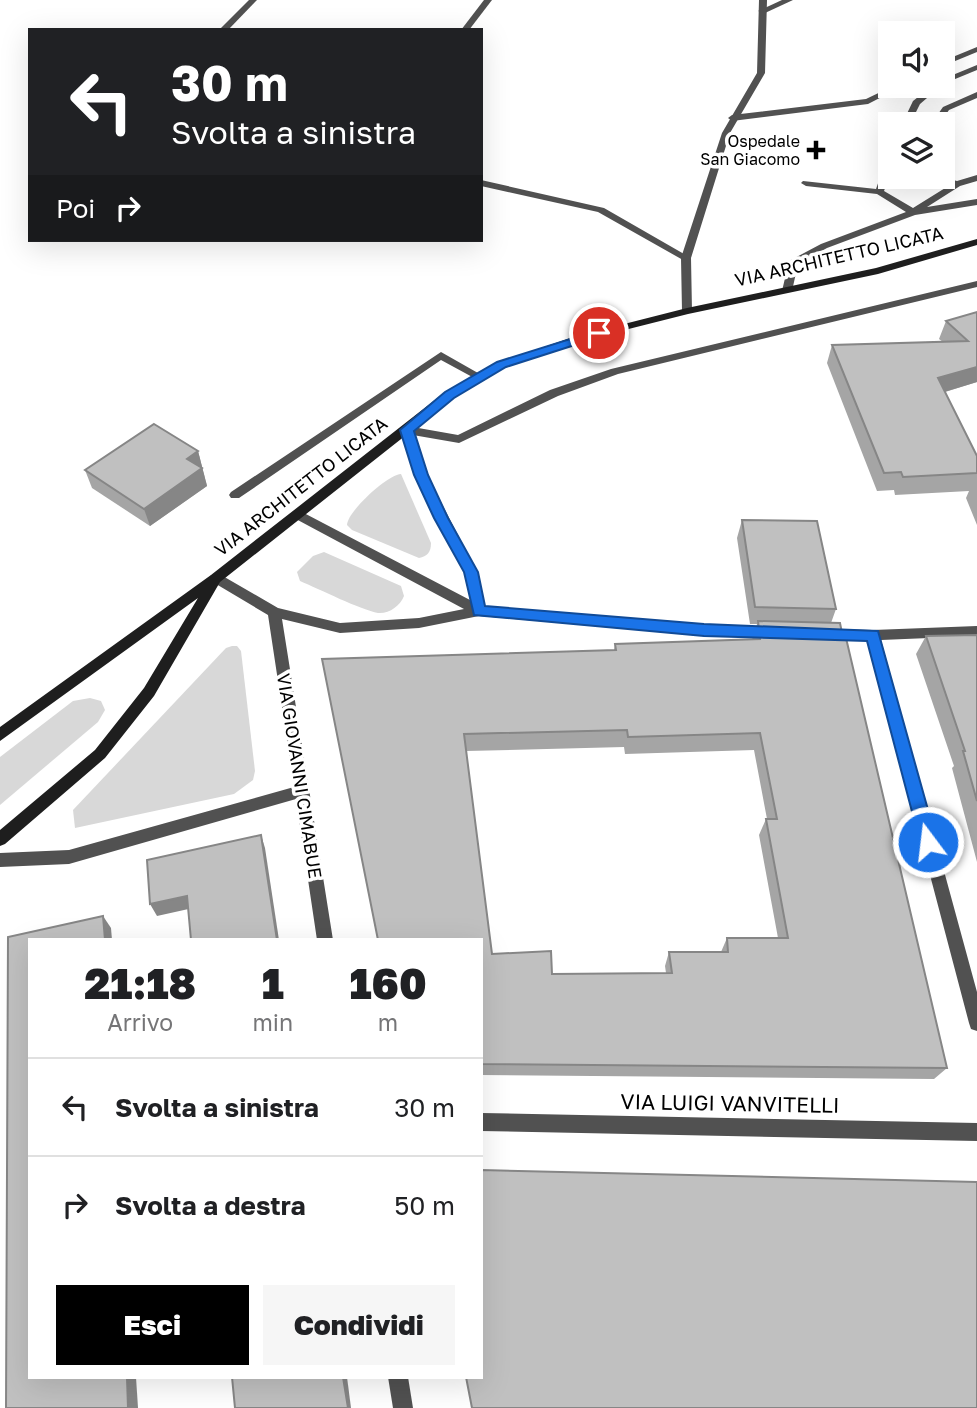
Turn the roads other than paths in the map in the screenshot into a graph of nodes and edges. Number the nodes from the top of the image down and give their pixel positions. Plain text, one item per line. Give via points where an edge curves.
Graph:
1 (253, 0) edge
2 (488, 0) edge
3 (763, 0) edge
4 (789, 0) edge
5 (762, 11) junction
6 (225, 28) edge
7 (467, 28) edge
8 (977, 49) edge
9 (955, 59) edge
10 (977, 67) edge
11 (955, 77) edge
12 (977, 95) edge
13 (878, 97) edge
14 (922, 98) edge
15 (912, 112) edge
16 (943, 112) edge
17 (732, 118) junction
18 (977, 178) edge
19 (483, 183) edge
20 (806, 183) dead end
21 (957, 184) joint
22 (880, 189) edge
23 (879, 192) junction
24 (977, 202) edge
25 (913, 212) junction
26 (977, 242) edge
27 (685, 258) junction
28 (977, 284) edge
29 (787, 291) junction
30 (687, 311) junction
31 (480, 377) junction
32 (407, 430) junction
33 (235, 495) dead end
34 (298, 515) junction
35 (216, 578) junction
36 (479, 611) junction
37 (274, 612) junction
38 (977, 632) edge
39 (782, 633) edge
40 (808, 633) edge
41 (873, 635) junction
42 (0, 735) edge
43 (301, 791) junction
44 (0, 839) edge
45 (0, 860) edge
46 (325, 938) edge
47 (977, 1023) edge
48 (483, 1122) edge
49 (977, 1132) edge
50 (398, 1379) edge
51 (403, 1408) edge

1 - 6 street
2 - 7 street
3 - 5 street
4 - 5 street
5 - 17 street via 761,73
8 - 9 street
10 - 11 street
12 - 16 street
13 - 17 street via 868,102
14 - 15 street
17 - 27 street
18 - 21 street
19 - 27 street via 601,210
20 - 23 street
21 - 25 street
22 - 23 street
23 - 25 street
24 - 25 street
25 - 29 street via 824,246 793,263
26 - 29 street, VIA ARCHITETTO LICATA
27 - 30 street
28 - 32 street via 615,371 554,393 459,439
29 - 30 street, VIA ARCHITETTO LICATA
30 - 31 street, VIA ARCHITETTO LICATA via 577,339
31 - 32 street, VIA ARCHITETTO LICATA via 449,395
31 - 33 street via 441,355
32 - 34 street, VIA ARCHITETTO LICATA
32 - 36 street via 426,485 471,572
34 - 35 street, VIA ARCHITETTO LICATA
34 - 36 street
35 - 37 street
35 - 42 street, VIA ARCHITETTO LICATA
35 - 44 street via 149,692 100,754
36 - 37 street via 419,623 340,628
36 - 39 street
37 - 43 street, VIA GIOVANNI CIMABUE
38 - 41 street
40 - 41 street
41 - 47 street
43 - 45 street via 69,857
43 - 46 street, VIA GIOVANNI CIMABUE
48 - 49 street, VIA LUIGI VANVITELLI
50 - 51 street

